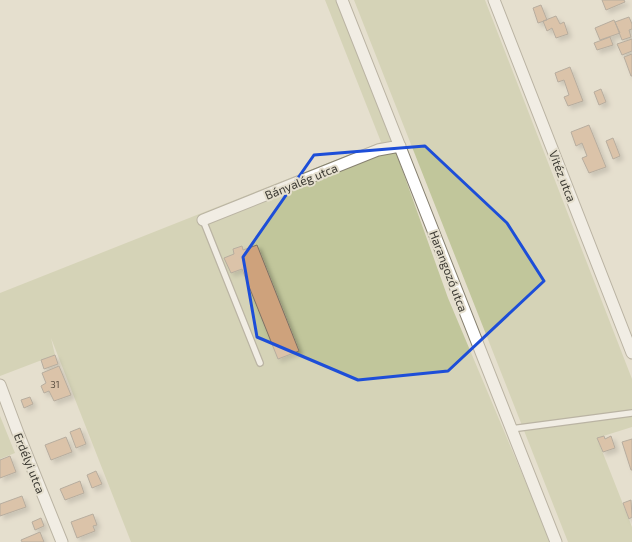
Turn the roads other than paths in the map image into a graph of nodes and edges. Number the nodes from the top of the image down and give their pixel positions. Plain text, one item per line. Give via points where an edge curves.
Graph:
1 (342, 0) edge
2 (494, 0) edge
3 (400, 146) junction
4 (203, 220) joint
5 (632, 353) edge
6 (260, 363) dead end
7 (0, 385) edge
8 (632, 413) edge
9 (511, 429) junction
10 (62, 542) edge
11 (556, 542) edge

1 - 3 street, Harangozó utca
2 - 5 street, Vitéz utca
3 - 4 street, Bányalég utca via 378,150
3 - 9 street, Harangozó utca
4 - 6 lane
7 - 10 street, Erdélyi utca
8 - 9 lane
9 - 11 street, Harangozó utca

